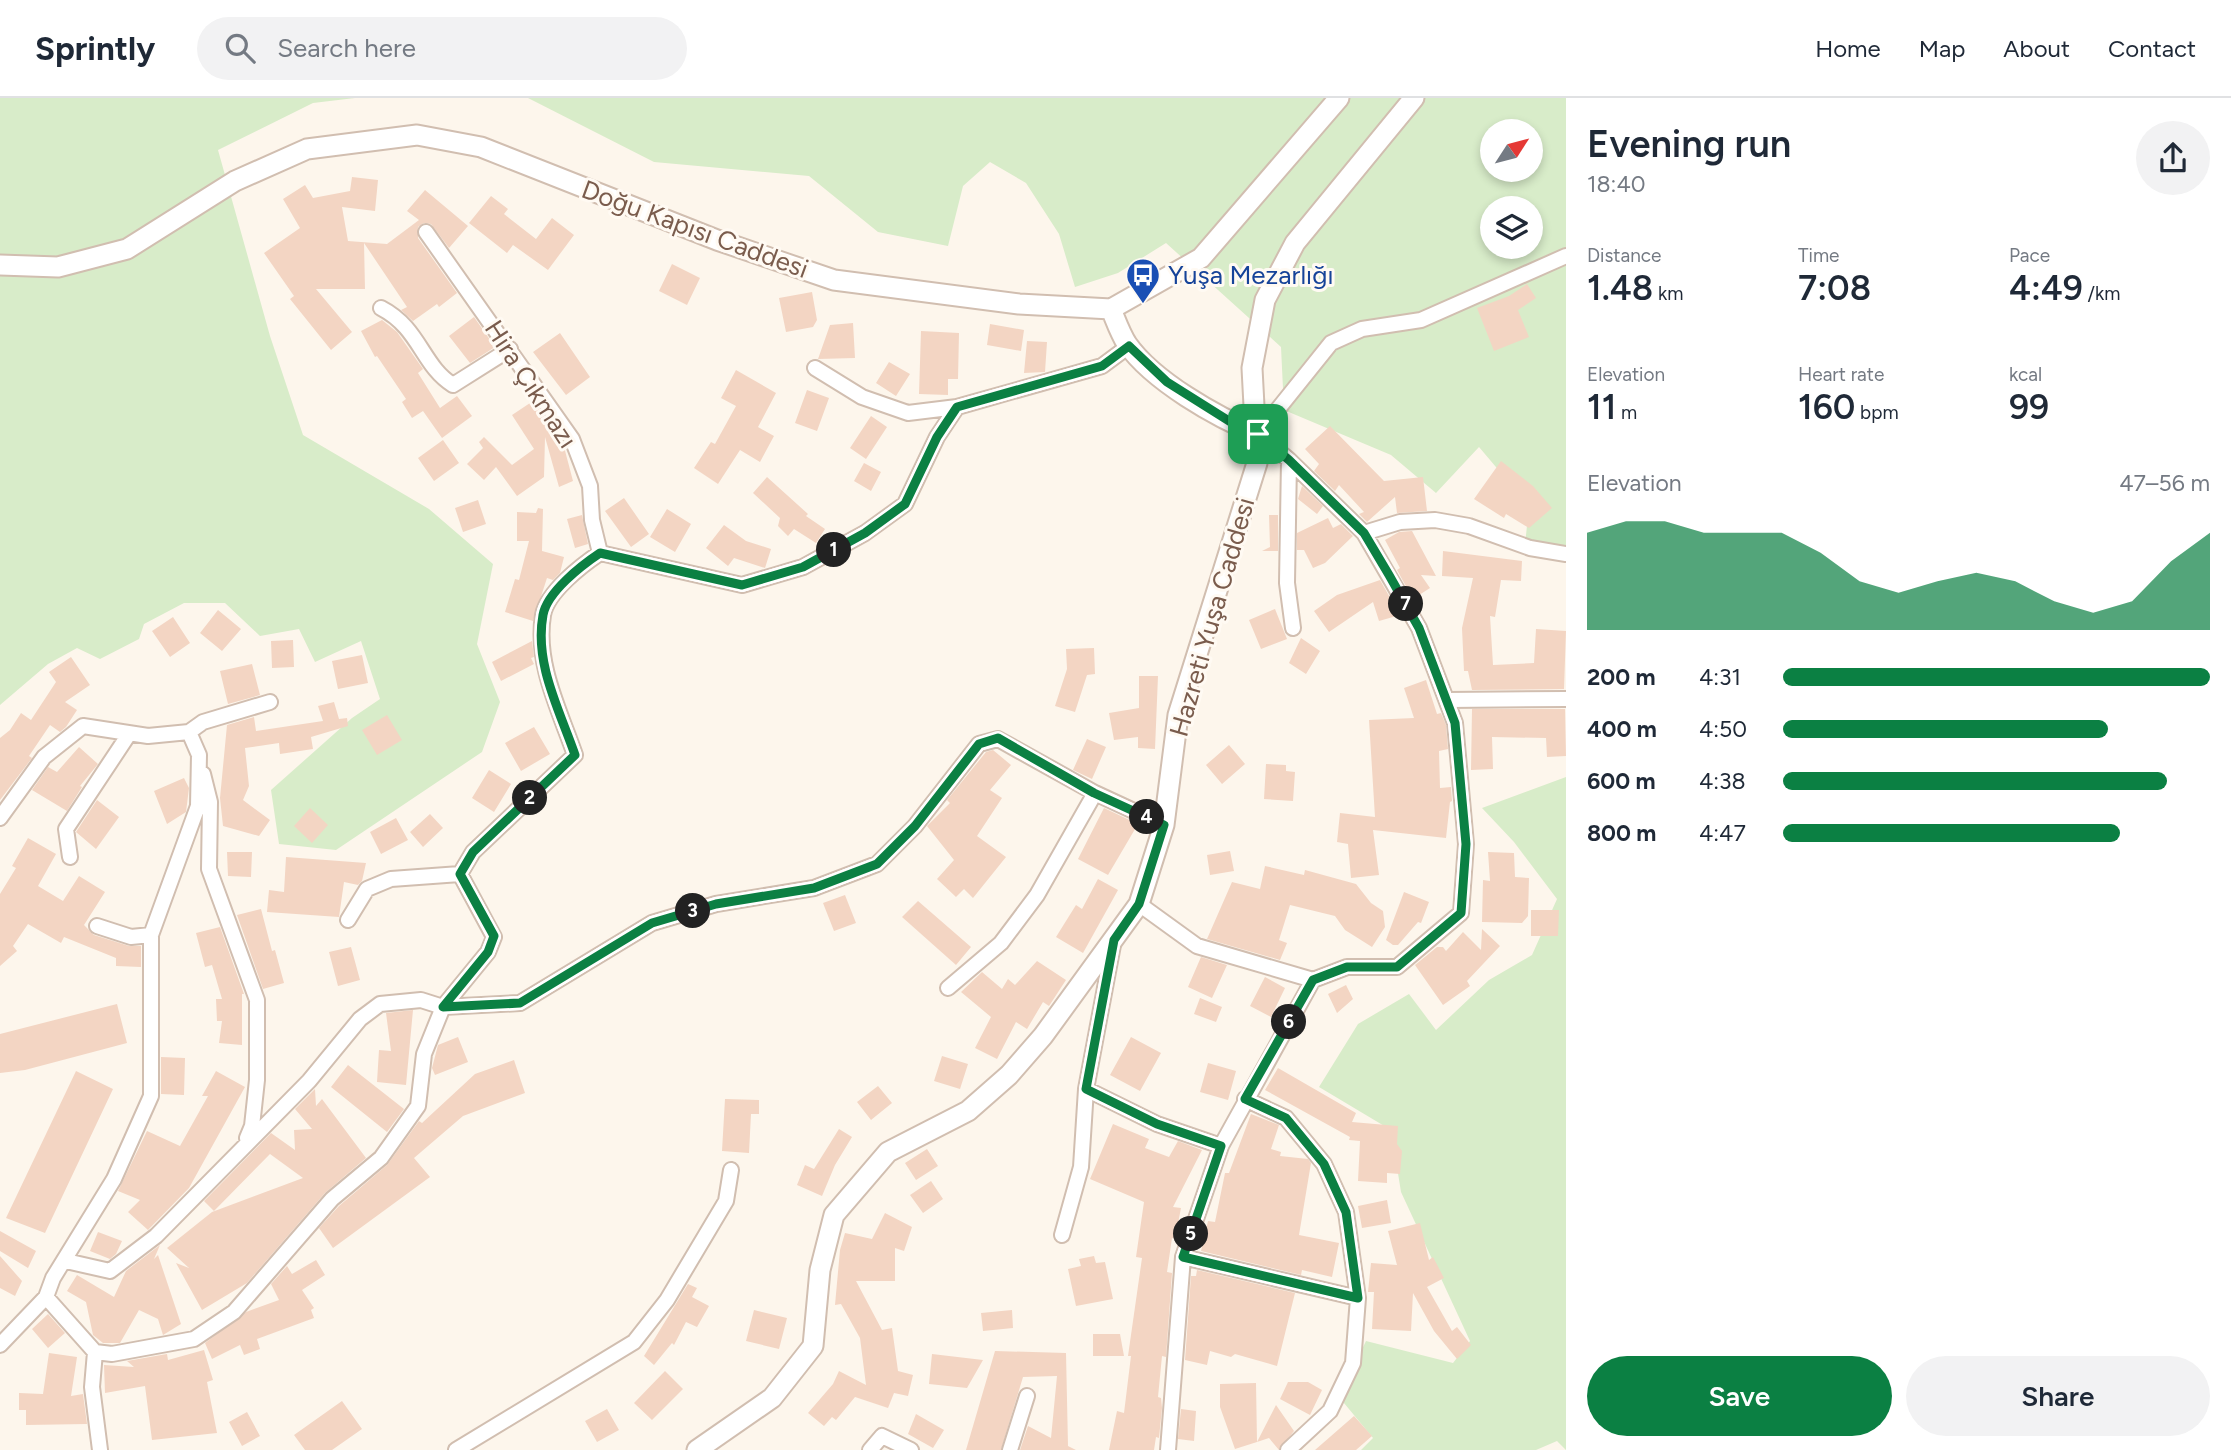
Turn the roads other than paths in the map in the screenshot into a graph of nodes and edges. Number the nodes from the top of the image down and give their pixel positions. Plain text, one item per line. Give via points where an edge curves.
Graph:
1 (1339, 98) edge
2 (1414, 98) edge
3 (426, 232) dead end
4 (1566, 257) edge
5 (0, 265) edge
6 (382, 308) dead end
7 (1111, 309) junction
8 (1129, 346) junction
9 (510, 349) junction
10 (815, 368) dead end
11 (957, 407) junction
12 (1258, 434) junction
13 (1289, 460) junction
14 (1364, 533) junction
15 (600, 553) junction
16 (1566, 554) edge
17 (1293, 628) dead end
18 (1566, 699) edge
19 (1448, 700) junction
20 (270, 702) dead end
21 (189, 732) junction
22 (129, 734) junction
23 (199, 755) junction
24 (1094, 793) junction
25 (0, 818) edge
26 (1164, 825) junction
27 (70, 858) dead end
28 (460, 874) junction
29 (1139, 904) junction
30 (348, 920) dead end
31 (97, 926) dead end
32 (151, 935) junction
33 (1114, 940) junction
34 (1313, 980) junction
35 (947, 988) dead end
36 (443, 1007) junction
37 (1086, 1089) junction
38 (1245, 1099) junction
39 (244, 1144) junction
40 (1221, 1146) junction
41 (731, 1170) dead end
42 (1062, 1235) dead end
43 (1183, 1257) junction
44 (66, 1261) junction
45 (46, 1297) junction
46 (1358, 1298) junction
47 (0, 1345) edge
48 (95, 1352) junction
49 (1027, 1396) dead end
50 (100, 1450) edge
51 (456, 1450) edge
52 (697, 1450) edge
53 (870, 1450) edge
54 (911, 1450) edge
55 (1010, 1450) edge
56 (1168, 1450) edge
57 (1288, 1450) edge

1 - 7 street via 1201,258
2 - 12 street, Hazreti Yuşa Caddesi via 1295,243 1265,300 1252,368
3 - 9 street, Hira Çıkmazı
4 - 12 street via 1421,320 1362,329 1331,343
5 - 7 street, Doğu Kapısı Caddesi via 58,267 127,249 235,181 307,149 417,135 481,147 717,240 834,280 1019,304
6 - 9 street via 399,317 440,377 453,384
7 - 8 street
8 - 11 street via 1102,366
8 - 12 street via 1167,382
9 - 15 street, Hira Çıkmazı via 572,439 590,486
10 - 11 street via 862,397 908,412
11 - 15 street via 905,504 865,533 803,567 742,585
12 - 13 street
12 - 26 street, Hazreti Yuşa Caddesi via 1257,463 1178,715
13 - 14 street
13 - 17 street via 1287,583
14 - 16 street via 1400,522 1435,520
14 - 19 street via 1419,628
15 - 28 street via 571,573 543,613 551,696 575,755 473,852
18 - 19 street
19 - 34 street via 1455,723 1466,844 1461,913 1397,967 1347,967
20 - 21 street via 203,722
21 - 22 street
21 - 23 street
22 - 25 street via 83,726 44,757
22 - 27 street via 66,829
23 - 32 street via 198,806
23 - 39 street via 210,802 209,869 257,1000 257,1080 252,1126
24 - 26 street
24 - 35 street via 1037,895 1001,943
24 - 36 street via 998,738 979,744 915,826 877,864 814,888 716,904 652,923 520,1003
26 - 29 street, Hazreti Yuşa Caddesi
28 - 30 street via 391,880 367,890
28 - 36 street via 494,936 488,952
29 - 33 street, Hazreti Yuşa Caddesi
29 - 34 street via 1197,946
31 - 32 street via 131,937
32 - 44 street via 151,1096 114,1179
33 - 37 street
33 - 52 street, Hazreti Yuşa Caddesi via 1009,1075 968,1111 888,1152 834,1215 820,1270 813,1346 772,1398
34 - 38 street
36 - 39 street via 421,1000 380,1004 360,1019 309,1081
36 - 48 street via 424,1054 418,1106 381,1158 332,1199 234,1312 194,1339 112,1354
37 - 40 street via 1157,1124
37 - 42 street via 1081,1167
38 - 40 street
38 - 46 street via 1286,1118 1324,1164 1346,1212
39 - 44 street via 156,1236 110,1271
40 - 43 street
41 - 51 street via 726,1201 667,1300 634,1342
43 - 46 street
43 - 56 street
44 - 45 street
45 - 47 street
45 - 48 street
46 - 57 street via 1353,1363 1330,1411
48 - 50 street via 92,1387
49 - 55 street
53 - 54 street via 882,1436

